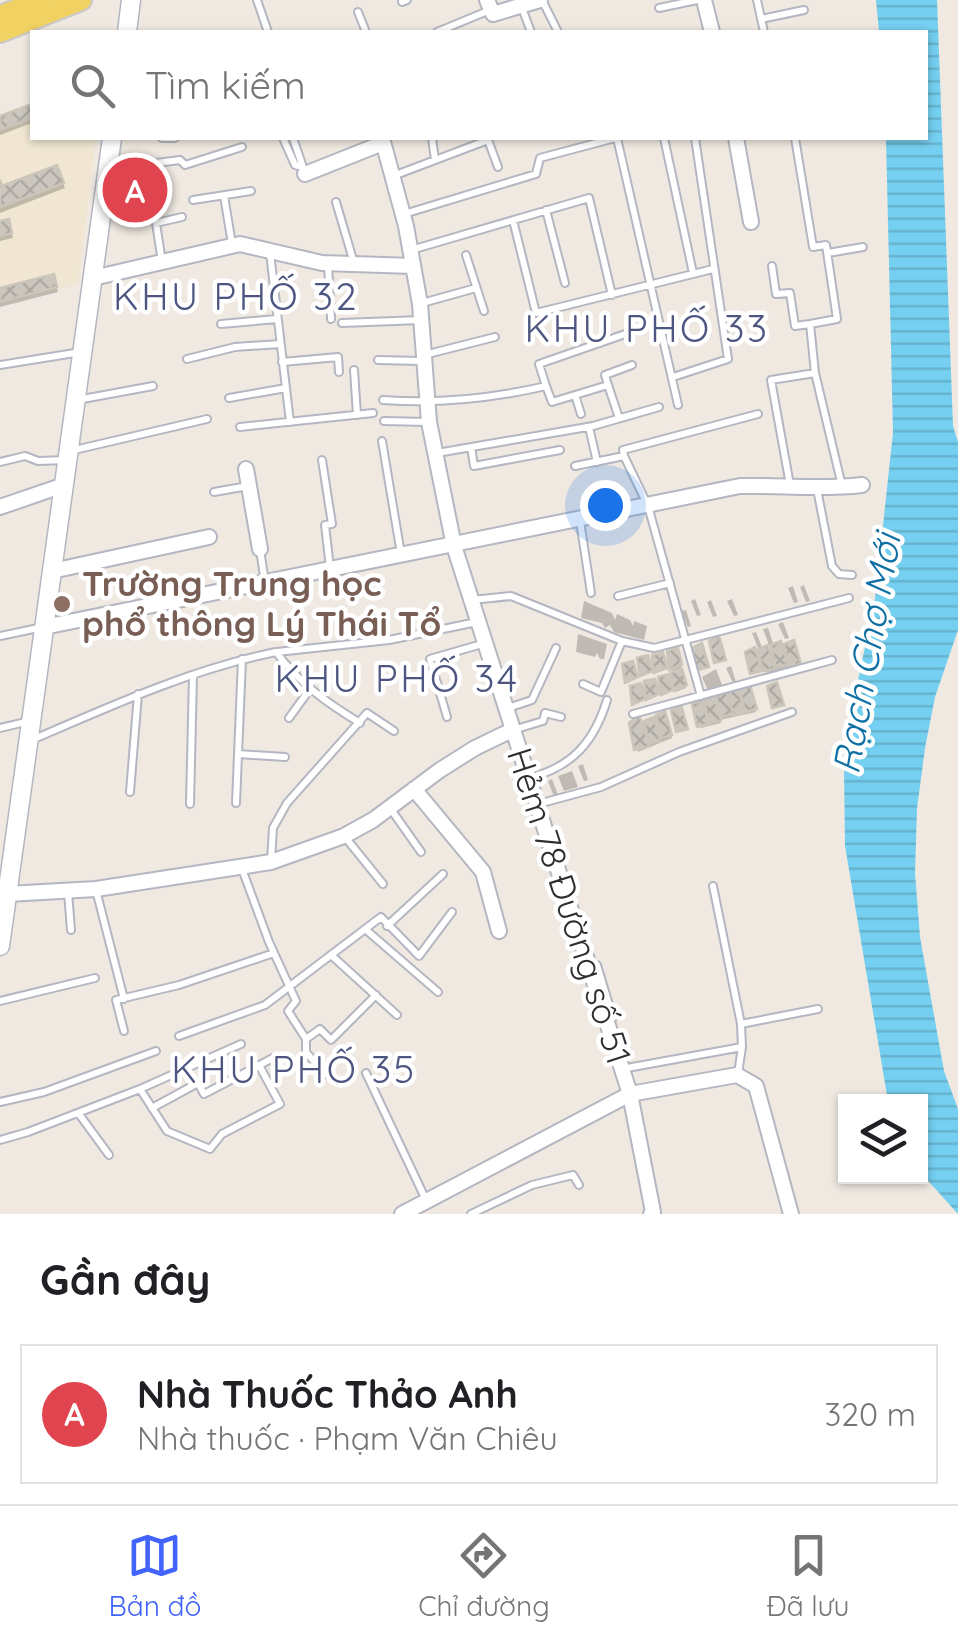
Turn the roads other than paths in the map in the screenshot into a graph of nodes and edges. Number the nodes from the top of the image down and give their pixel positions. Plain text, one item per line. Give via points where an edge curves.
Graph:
1 (42, 0) edge
2 (81, 0) edge
3 (131, 0) edge
4 (257, 0) edge
5 (541, 0) edge
6 (701, 0) edge
7 (756, 0) edge
8 (489, 4) edge
9 (521, 7) junction
10 (659, 8) dead end
11 (804, 10) dead end
12 (358, 12) dead end
13 (0, 16) edge
14 (761, 19) junction
15 (127, 30) edge
16 (267, 30) edge
17 (365, 30) edge
18 (442, 30) edge
19 (530, 30) edge
20 (557, 30) edge
21 (711, 30) edge
22 (764, 30) edge
23 (0, 32) edge
24 (112, 140) edge
25 (288, 140) edge
26 (382, 140) edge
27 (432, 140) edge
28 (485, 140) edge
29 (487, 140) edge
30 (569, 140) edge
31 (609, 140) edge
32 (616, 140) edge
33 (664, 140) edge
34 (695, 140) edge
35 (736, 140) edge
36 (795, 140) edge
37 (242, 147) dead end
38 (572, 150) junction
39 (435, 160) junction
40 (498, 167) dead end
41 (108, 169) junction
42 (303, 171) joint
43 (392, 176) junction
44 (251, 192) dead end
45 (224, 196) junction
46 (193, 200) dead end
47 (336, 202) dead end
48 (546, 210) junction
49 (402, 214) junction
50 (182, 217) dead end
51 (512, 220) junction
52 (751, 222) dead end
53 (232, 246) junction
54 (863, 248) dead end
55 (410, 250) junction
56 (270, 252) junction
57 (828, 253) junction
58 (466, 255) dead end
59 (162, 263) junction
60 (328, 264) junction
61 (354, 264) junction
62 (413, 266) junction
63 (772, 266) dead end
64 (713, 269) junction
65 (693, 273) junction
66 (93, 278) junction
67 (565, 283) dead end
68 (653, 286) junction
69 (476, 288) junction
70 (612, 295) junction
71 (420, 304) junction
72 (484, 311) dead end
73 (277, 319) junction
74 (331, 320) dead end
75 (422, 320) junction
76 (342, 323) dead end
77 (220, 324) dead end
78 (810, 324) junction
79 (634, 330) dead end
80 (495, 337) dead end
81 (280, 344) junction
82 (82, 352) junction
83 (187, 358) dead end
84 (422, 358) junction
85 (378, 360) dead end
86 (282, 362) junction
87 (0, 365) edge
88 (632, 365) dead end
89 (354, 370) dead end
90 (338, 372) dead end
91 (815, 373) junction
92 (673, 377) junction
93 (608, 385) junction
94 (153, 386) dead end
95 (546, 386) junction
96 (286, 388) junction
97 (575, 395) junction
98 (230, 398) dead end
99 (76, 400) junction
100 (383, 400) dead end
101 (428, 404) junction
102 (678, 404) dead end
103 (659, 407) dead end
104 (373, 413) dead end
105 (580, 414) dead end
106 (758, 414) dead end
107 (357, 415) junction
108 (620, 418) junction
109 (207, 419) dead end
110 (384, 421) dead end
111 (290, 422) junction
112 (429, 422) junction
113 (240, 427) dead end
114 (589, 427) junction
115 (382, 441) dead end
116 (470, 447) junction
117 (560, 450) dead end
118 (436, 453) junction
119 (68, 456) junction
120 (624, 456) junction
121 (322, 460) dead end
122 (0, 462) edge
123 (596, 462) junction
124 (575, 466) dead end
125 (246, 468) dead end
126 (64, 484) junction
127 (862, 484) dead end
128 (790, 485) junction
129 (249, 486) junction
130 (843, 487) junction
131 (816, 488) junction
132 (214, 492) dead end
133 (648, 506) junction
134 (0, 507) edge
135 (579, 519) junction
136 (209, 537) dead end
137 (454, 546) junction
138 (260, 549) joint
139 (401, 555) junction
140 (330, 569) junction
141 (52, 571) junction
142 (852, 575) dead end
143 (670, 582) junction
144 (266, 583) junction
145 (591, 593) dead end
146 (618, 596) dead end
147 (849, 598) dead end
148 (470, 600) junction
149 (478, 622) junction
150 (44, 627) junction
151 (0, 636) edge
152 (622, 641) junction
153 (687, 642) junction
154 (484, 643) junction
155 (556, 648) dead end
156 (276, 652) junction
157 (242, 659) junction
158 (832, 660) dead end
159 (193, 675) junction
160 (584, 684) dead end
161 (310, 689) junction
162 (138, 694) junction
163 (701, 696) junction
164 (608, 700) dead end
165 (506, 708) junction
166 (792, 712) dead end
167 (633, 714) dead end
168 (562, 716) dead end
169 (290, 718) dead end
170 (447, 718) dead end
171 (31, 720) junction
172 (360, 723) junction
173 (0, 728) edge
174 (512, 730) junction
175 (394, 732) dead end
176 (28, 741) junction
177 (238, 754) junction
178 (285, 758) dead end
179 (529, 778) junction
180 (414, 788) junction
181 (130, 792) dead end
182 (236, 803) dead end
183 (190, 804) dead end
184 (536, 804) junction
185 (389, 808) junction
186 (344, 836) junction
187 (421, 852) dead end
188 (271, 862) junction
189 (242, 869) junction
190 (443, 874) dead end
191 (383, 884) dead end
192 (713, 886) dead end
193 (96, 889) junction
194 (68, 891) junction
195 (7, 894) junction
196 (452, 912) dead end
197 (388, 926) junction
198 (365, 928) junction
199 (71, 930) dead end
200 (499, 931) dead end
201 (0, 946) edge
202 (274, 953) junction
203 (330, 955) junction
204 (597, 965) dead end
205 (95, 978) dead end
206 (289, 987) junction
207 (438, 992) dead end
208 (376, 995) junction
209 (124, 999) junction
210 (0, 1001) edge
211 (818, 1009) dead end
212 (397, 1015) dead end
213 (741, 1024) junction
214 (124, 1030) dead end
215 (179, 1036) dead end
216 (306, 1039) junction
217 (241, 1044) dead end
218 (742, 1048) junction
219 (156, 1051) dead end
220 (273, 1058) dead end
221 (258, 1065) junction
222 (366, 1073) dead end
223 (325, 1074) dead end
224 (737, 1076) junction
225 (140, 1089) junction
226 (630, 1094) junction
227 (0, 1102) edge
228 (152, 1108) junction
229 (79, 1114) junction
230 (0, 1140) edge
231 (110, 1155) dead end
232 (579, 1186) dead end
233 (427, 1201) junction
234 (404, 1214) edge
235 (471, 1214) edge
236 (651, 1214) edge
237 (791, 1214) edge

1 - 13 main road
2 - 23 main road
3 - 15 main road
4 - 16 lane
5 - 9 street
5 - 20 lane
6 - 10 lane
6 - 21 street
7 - 14 lane
8 - 9 street via 494,14
8 - 18 lane
9 - 19 lane
11 - 14 lane
12 - 17 lane
14 - 22 lane
24 - 41 main road
25 - 42 lane
26 - 42 street
26 - 43 street, Hẻm 78 Đường số 51
27 - 39 lane
28 - 39 lane
29 - 40 lane
30 - 38 lane
31 - 38 lane
32 - 68 lane
33 - 65 lane
34 - 64 lane
35 - 52 street
36 - 57 lane via 813,247 826,245
37 - 41 lane via 185,165 180,160
38 - 49 lane via 540,158 536,174
39 - 43 lane
41 - 66 main road
43 - 49 street, Hẻm 78 Đường số 51
44 - 45 lane
45 - 46 lane
45 - 53 lane
47 - 61 lane
48 - 51 lane
48 - 67 lane
48 - 70 lane via 589,198
49 - 55 street, Hẻm 78 Đường số 51
50 - 59 lane via 156,223
51 - 55 lane
51 - 70 lane via 536,313
53 - 56 street
53 - 59 street
54 - 57 lane
55 - 62 street, Hẻm 78 Đường số 51
56 - 60 street
56 - 73 lane
57 - 78 lane via 837,319
58 - 69 lane
59 - 66 street
60 - 61 street
60 - 74 lane
61 - 62 street
62 - 71 street, Hẻm 78 Đường số 51
63 - 78 lane via 776,294 790,292 795,326
64 - 65 lane
64 - 92 lane via 728,358
65 - 68 lane
66 - 82 main road
68 - 70 lane
68 - 92 lane
69 - 71 lane
69 - 72 lane
71 - 75 street, Hẻm 78 Đường số 51
73 - 77 lane
73 - 81 lane
75 - 76 lane
75 - 84 street, Hẻm 78 Đường số 51
78 - 91 lane
79 - 95 lane via 539,364
80 - 84 lane
81 - 83 lane
81 - 86 lane
82 - 87 lane
82 - 99 main road
84 - 85 lane
84 - 101 street, Hẻm 78 Đường số 51
86 - 90 lane via 338,357
86 - 96 lane
88 - 93 lane via 605,375
89 - 107 lane
91 - 128 lane via 771,380
91 - 130 lane
92 - 102 lane
93 - 97 lane
93 - 108 lane
94 - 99 lane
95 - 97 lane via 552,402
95 - 101 lane
96 - 98 lane
96 - 111 lane
97 - 105 lane
99 - 119 main road
100 - 101 lane
101 - 112 street, Hẻm 78 Đường số 51
103 - 108 lane
104 - 107 lane
106 - 120 lane via 623,450
107 - 111 lane
108 - 114 lane
109 - 119 lane
110 - 112 lane
111 - 113 lane
112 - 118 street, Hẻm 78 Đường số 51
114 - 116 lane
114 - 123 lane
115 - 139 lane
116 - 117 lane via 474,466
116 - 118 lane
118 - 137 street, Hẻm 78 Đường số 51
119 - 122 lane
119 - 126 main road
120 - 123 lane
120 - 133 lane
121 - 140 lane via 332,524 325,525
123 - 124 lane
125 - 129 street
126 - 134 street
126 - 141 main road
127 - 130 street
128 - 131 street
128 - 133 street via 740,486
129 - 132 lane
129 - 138 street
130 - 131 street
131 - 142 lane via 832,566
133 - 135 street
133 - 143 lane
135 - 137 street
135 - 145 lane
136 - 141 street
137 - 139 street
137 - 148 street, Hẻm 78 Đường số 51
138 - 144 lane
139 - 140 street
140 - 144 street
141 - 150 main road
143 - 146 lane
143 - 153 lane
144 - 150 street
147 - 153 lane
148 - 149 street, Hẻm 78 Đường số 51
148 - 152 lane via 511,596
149 - 154 street, Hẻm 78 Đường số 51
149 - 156 lane
150 - 151 lane
150 - 171 main road
152 - 153 lane via 654,648
152 - 160 lane via 601,692
153 - 163 lane
154 - 165 street, Hẻm 78 Đường số 51
154 - 170 lane via 430,658
155 - 165 lane via 532,700
156 - 157 lane
156 - 161 lane
157 - 159 lane
157 - 177 lane
158 - 163 lane
159 - 162 lane
159 - 183 lane
161 - 169 lane
161 - 172 lane
162 - 176 lane
162 - 181 lane
163 - 167 lane
164 - 179 lane via 576,757
165 - 174 street, Hẻm 78 Đường số 51
166 - 184 lane via 601,787
168 - 174 lane via 546,712 544,721
171 - 173 lane
171 - 176 main road
172 - 175 lane via 367,713
172 - 188 lane via 287,804 273,828
174 - 179 street, Hẻm 78 Đường số 51
174 - 180 street
176 - 195 main road
177 - 178 lane
177 - 182 lane
179 - 184 street, Hẻm 78 Đường số 51
180 - 185 street
180 - 200 street via 483,872
184 - 226 street, Hẻm 78 Đường số 51
185 - 186 street
185 - 187 lane
186 - 188 street
186 - 191 lane
188 - 189 street
189 - 193 street
189 - 202 lane
190 - 197 lane
192 - 213 lane
193 - 194 street
193 - 209 lane
194 - 195 street
194 - 199 lane
195 - 201 main road
196 - 197 lane via 419,956
197 - 198 lane via 380,917
198 - 203 lane
198 - 207 lane
202 - 206 lane
202 - 209 lane
203 - 206 lane
203 - 208 lane
204 - 218 lane via 628,1070
205 - 210 lane
206 - 215 lane via 265,1006
206 - 216 lane via 296,1002 288,1010
208 - 212 lane
208 - 216 lane via 331,1040 320,1030
209 - 214 lane via 116,1000
211 - 213 lane
213 - 218 lane
216 - 223 lane via 306,1052
217 - 225 lane
218 - 224 lane
219 - 227 lane
220 - 221 lane
221 - 228 lane via 204,1094 198,1084
221 - 228 lane via 280,1104 222,1134 210,1148 167,1131
222 - 233 lane
224 - 226 street
224 - 237 street via 756,1086
225 - 228 lane
225 - 229 lane
226 - 233 street
226 - 236 street, Hẻm 78 Đường số 51
229 - 230 lane
229 - 231 lane
232 - 235 lane via 573,1175
233 - 234 street

